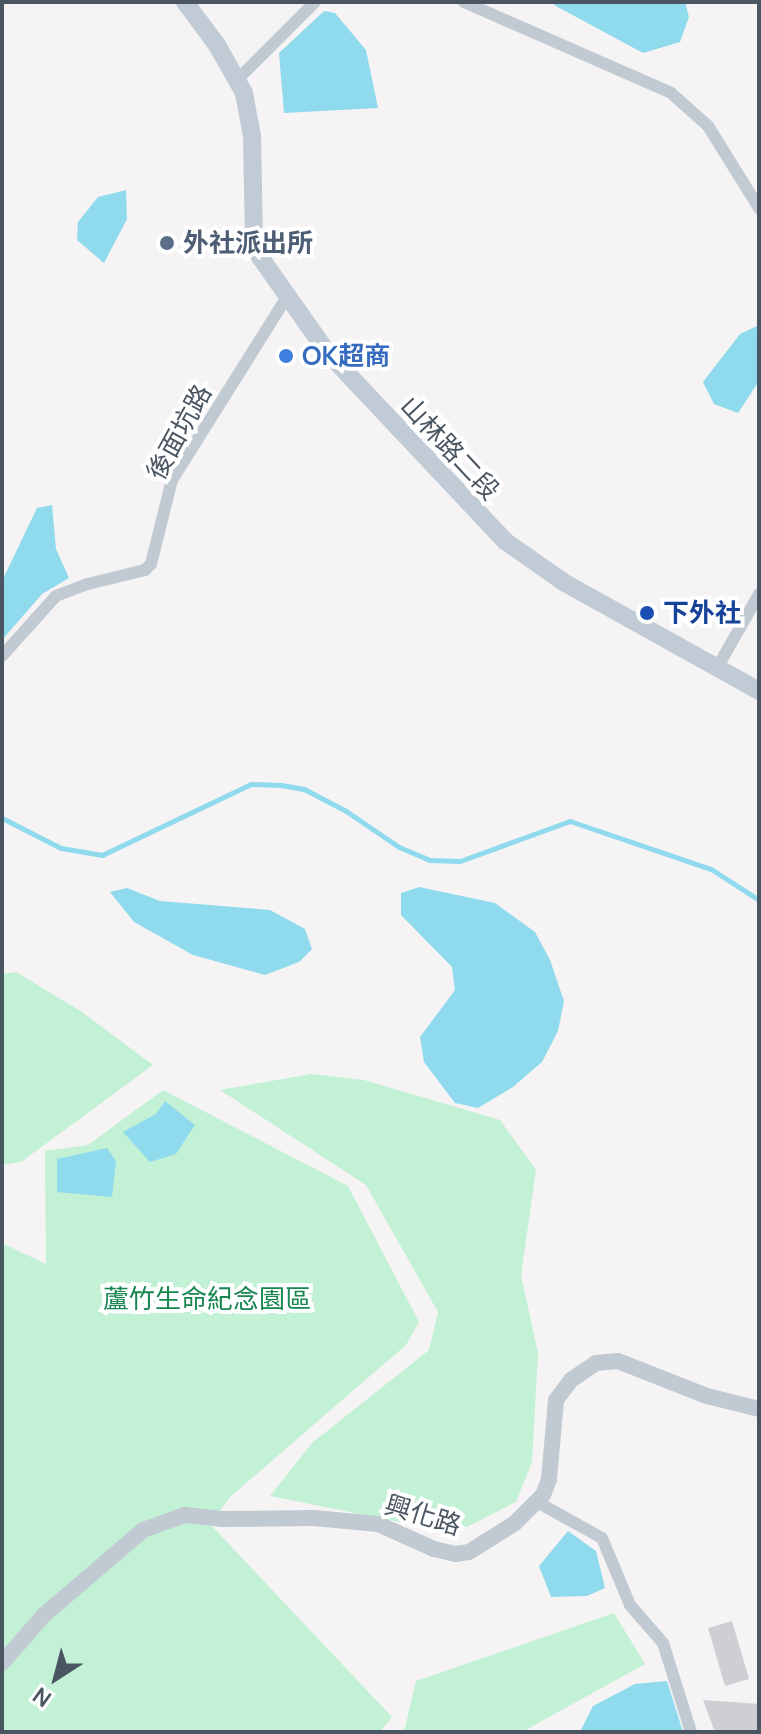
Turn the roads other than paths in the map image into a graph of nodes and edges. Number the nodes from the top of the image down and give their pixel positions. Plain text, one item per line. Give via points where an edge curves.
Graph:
1 (185, 2) edge
2 (315, 2) edge
3 (464, 2) edge
4 (238, 79) junction
5 (759, 208) edge
6 (286, 298) junction
7 (759, 594) edge
8 (2, 656) edge
9 (717, 668) junction
10 (759, 691) edge
11 (759, 1409) edge
12 (537, 1502) junction
13 (2, 1663) edge
14 (691, 1732) edge

1 - 4 main road, 山林路二段
2 - 4 street
3 - 5 street via 671,93 708,126
4 - 6 main road, 山林路二段 via 252,136 254,238
6 - 8 street, 後面坑路 via 172,480 151,564 56,596
6 - 9 main road, 山林路二段 via 348,376 505,541 565,583
7 - 9 street
9 - 10 main road, 山林路二段
11 - 12 street via 707,1396 618,1361 596,1363 571,1380 556,1400 549,1479
12 - 13 street, 興化路 via 491,1540 455,1554 378,1524 354,1521 185,1515 166,1520 143,1530 74,1588
12 - 14 street via 602,1538 630,1605 663,1643

